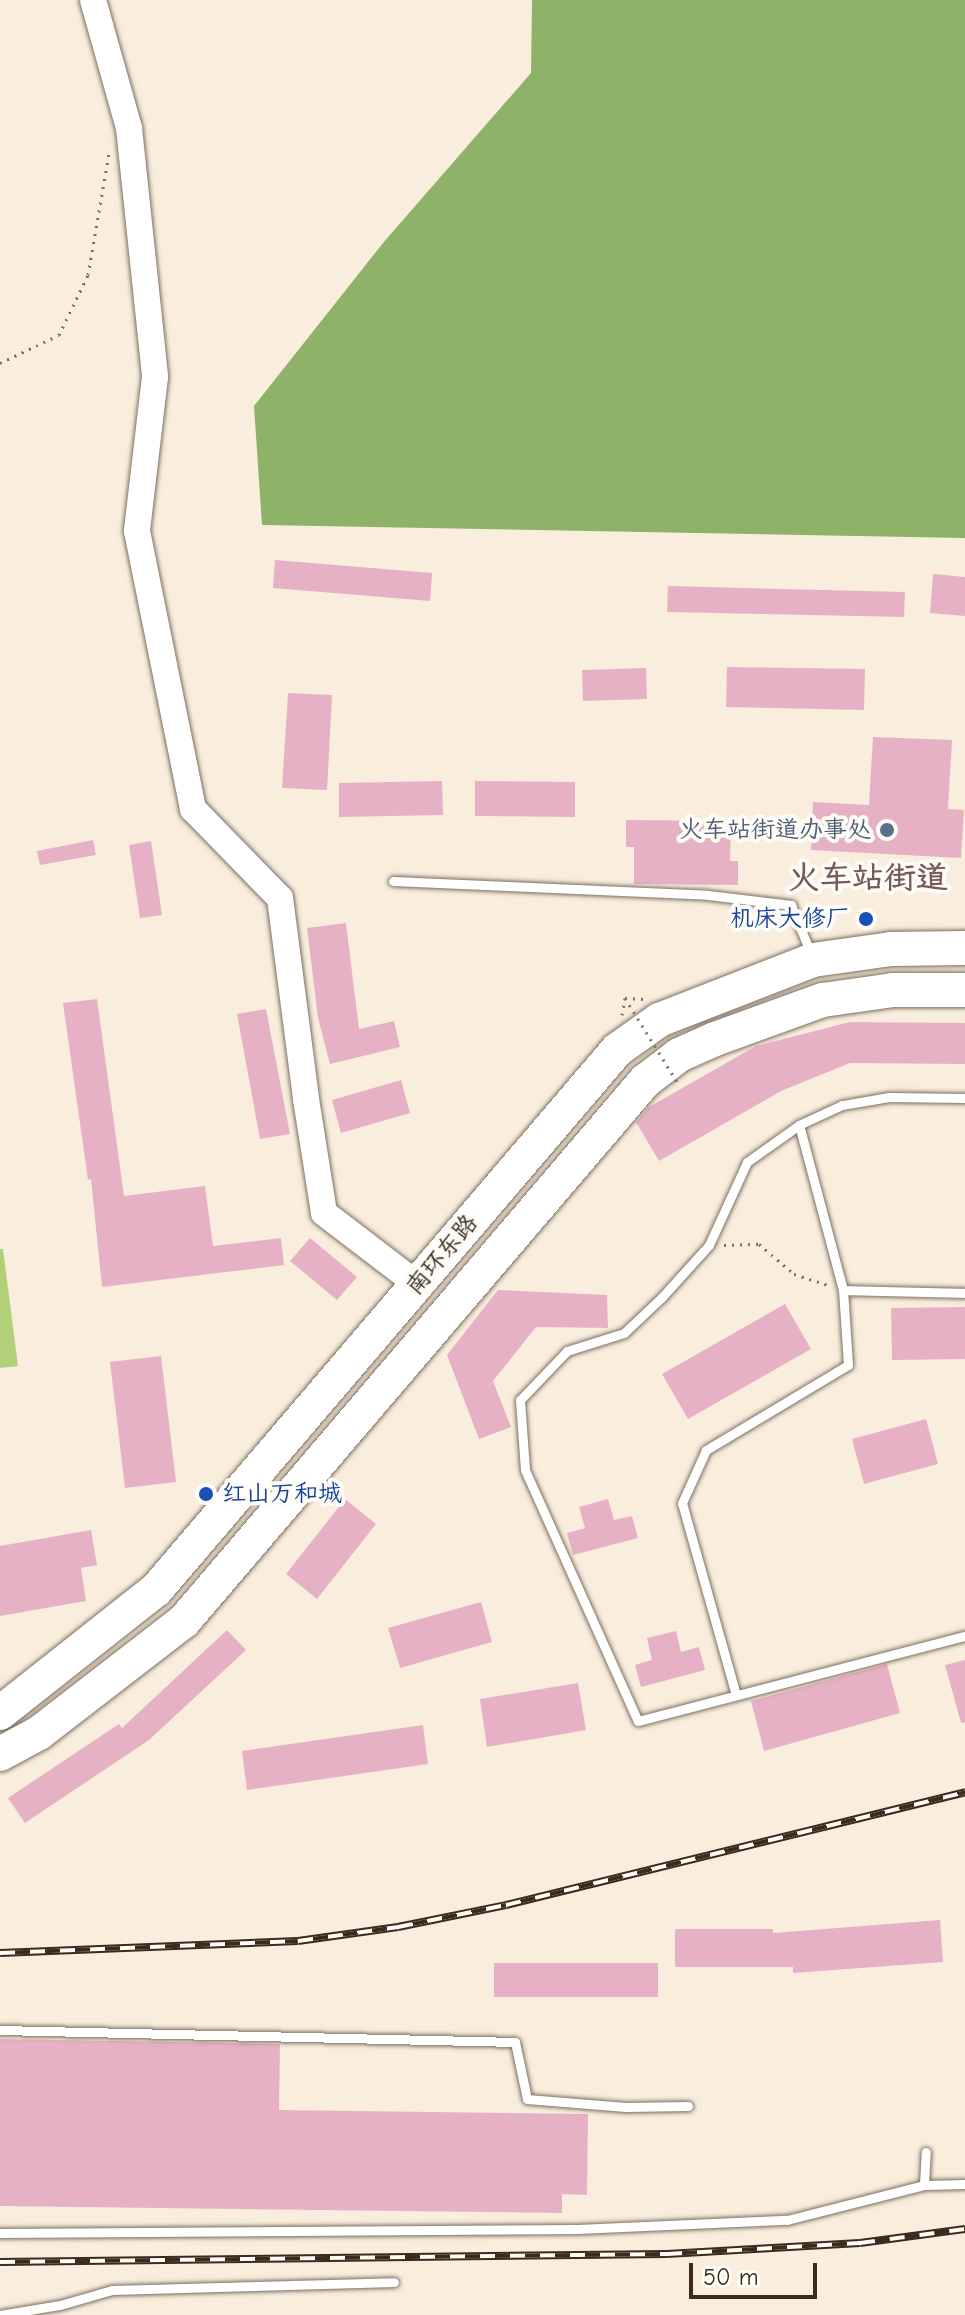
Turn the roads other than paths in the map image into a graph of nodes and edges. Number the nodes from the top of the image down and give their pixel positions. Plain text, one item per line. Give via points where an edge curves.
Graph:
1 (93, 0) edge
2 (393, 881) dead end
3 (965, 948) edge
4 (813, 960) junction
5 (965, 990) edge
6 (965, 1098) edge
7 (799, 1125) junction
8 (417, 1284) junction
9 (843, 1290) junction
10 (965, 1293) edge
11 (965, 1636) edge
12 (736, 1695) junction
13 (0, 1713) edge
14 (0, 1754) edge
15 (0, 2030) edge
16 (688, 2106) dead end
17 (926, 2152) dead end
18 (965, 2184) edge
19 (924, 2185) junction
20 (0, 2233) edge
21 (394, 2282) dead end
22 (0, 2315) edge

1 - 8 street via 129,128 155,377 137,531 193,809 280,898 324,1213
2 - 4 lane via 708,895 791,905
3 - 4 highway, 南环东路 via 891,949
4 - 8 highway, 南环东路 via 659,1020 617,1050
5 - 14 highway, 南环东路 via 893,990 823,1000 679,1055 645,1081 184,1621 39,1733
6 - 7 lane via 873,1099 842,1105
7 - 9 lane
7 - 12 lane via 747,1162 709,1245 624,1333 567,1351 520,1400 525,1470 638,1721
8 - 13 highway, 南环东路 via 156,1590
9 - 10 lane
9 - 12 lane via 848,1365 706,1450 682,1503
11 - 12 lane
15 - 16 lane via 515,2042 527,2099
17 - 19 lane
18 - 19 lane
19 - 20 lane via 787,2220 577,2229
21 - 22 lane via 112,2290

